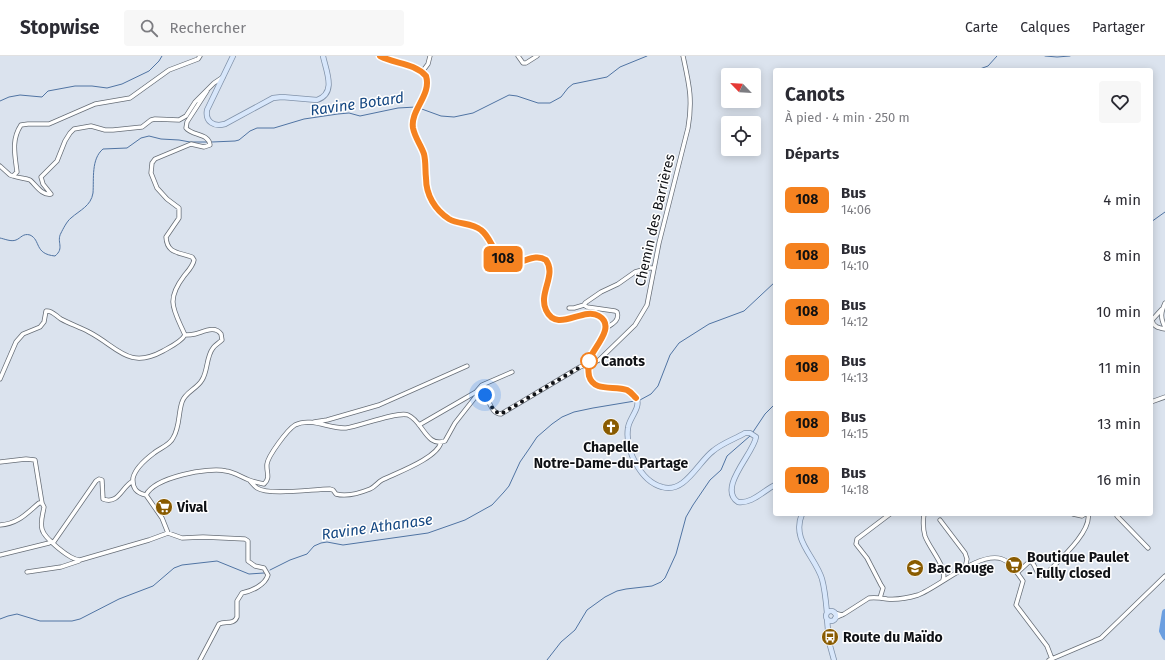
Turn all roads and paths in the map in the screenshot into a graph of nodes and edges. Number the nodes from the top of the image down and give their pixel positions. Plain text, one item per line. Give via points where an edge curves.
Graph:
1 (200, 56) edge
2 (233, 56) edge
3 (323, 56) edge
4 (380, 56) edge
5 (430, 56) edge
6 (518, 56) edge
7 (537, 56) edge
8 (682, 56) edge
9 (422, 72) junction
10 (224, 77) junction
11 (207, 91) junction
12 (0, 166) edge
13 (13, 176) junction
14 (654, 268) junction
15 (1165, 303) edge
16 (584, 305) junction
17 (569, 308) dead end
18 (1162, 309) junction
19 (1153, 319) edge
20 (1153, 324) edge
21 (606, 328) junction
22 (1165, 328) edge
23 (185, 335) junction
24 (589, 363) junction
25 (467, 366) dead end
26 (512, 372) dead end
27 (0, 378) edge
28 (1165, 397) edge
29 (1153, 401) edge
30 (309, 423) junction
31 (419, 425) junction
32 (441, 442) junction
33 (0, 462) edge
34 (249, 480) junction
35 (133, 481) junction
36 (773, 486) edge
37 (146, 495) junction
38 (42, 503) junction
39 (801, 516) edge
40 (887, 516) edge
41 (924, 516) edge
42 (1088, 516) edge
43 (1118, 516) edge
44 (940, 520) dead end
45 (0, 525) edge
46 (168, 534) junction
47 (52, 542) junction
48 (1148, 548) dead end
49 (0, 555) edge
50 (80, 560) junction
51 (965, 568) junction
52 (27, 572) dead end
53 (1017, 573) junction
54 (1165, 576) edge
55 (942, 581) junction
56 (880, 598) junction
57 (831, 616) junction
58 (1050, 659) edge
59 (200, 660) edge
60 (834, 660) edge

1 - 13 street via 169,70 130,98 96,104 49,124 21,125 16,136 17,172
2 - 10 main road
3 - 10 main road via 329,84 328,93 322,98 273,98 219,126 212,124 206,115
4 - 9 main road
5 - 9 street
6 - 7 street via 524,63
8 - 14 street, Chemin des Barrières via 691,95 691,110
9 - 21 main road via 428,85 413,126 424,153 428,194 436,207 451,220 470,224 481,230 498,255 507,261 515,263 536,256 546,260 550,270 543,301 548,314 554,319 561,320 593,313 602,318
10 - 11 street
11 - 13 street via 195,102 186,116 179,120 155,119 142,127 113,130 91,126 74,129 65,141 57,161 41,177 51,194 38,189 30,180
11 - 23 street via 187,122 186,128 209,139 210,144 204,147 190,144 155,159 150,167 157,188 179,208 179,218 166,237 168,246 173,251 194,260 173,295 173,306
12 - 13 street
14 - 16 street via 635,272
14 - 24 street, Chemin des Barrières via 648,300 640,318 604,356 596,362
15 - 18 street
16 - 17 street
16 - 21 street via 617,312 617,320
18 - 19 street
18 - 22 street
20 - 22 street
21 - 24 main road
23 - 27 street via 148,358 136,358 119,351 89,331 62,320 48,310 44,313 44,322 40,327 23,334 16,342
23 - 35 street via 212,329 221,334 222,340 211,351 202,381 183,399 173,439 138,468
24 - 32 street, Chemin des Barrières via 501,414 494,411 485,395 477,395 455,423 445,441
24 - 36 main road via 589,376 594,384 625,389 636,398 638,403 628,426 632,457 642,474 652,482 661,487 674,488 699,467 716,448 745,433 750,433 756,437 755,441 732,484 732,496 738,502 745,502
25 - 30 street via 379,404
26 - 31 street via 482,385 476,392
28 - 29 street
30 - 31 street via 346,428 404,414 414,418
30 - 34 street via 295,425 286,432 266,465 268,476 264,484
31 - 32 street via 429,438 437,443
32 - 34 street via 438,450 413,466 380,481 370,489 345,495 336,494 330,489 284,492 268,490 257,488
33 - 38 street via 26,458 35,460
34 - 37 street via 226,470 198,472 168,478
35 - 37 street via 138,493
35 - 47 street via 125,487 120,496 107,501 103,499 102,480 96,481
37 - 46 street via 162,518
38 - 45 street via 13,522
38 - 47 street via 42,528
39 - 57 main road via 799,524 801,541 822,578 826,605
40 - 56 street via 856,541 883,588
41 - 55 street via 925,536 942,568
42 - 53 street via 1089,521 1084,531 1045,575 1039,575 1035,564 1030,561
43 - 48 street
44 - 51 street via 965,553
46 - 50 street
46 - 59 street via 182,538 203,536 245,539 248,541 248,561 264,568 268,575 264,582 238,597 236,620 218,624
47 - 49 street
47 - 50 street via 73,558
50 - 52 street via 61,567
51 - 53 street via 993,557 1008,562
51 - 55 street
53 - 58 street via 1023,584 1016,605 1046,646
54 - 58 street via 1100,638
55 - 56 street via 923,593 908,598
56 - 57 street via 869,598 842,615
57 - 60 main road via 828,628

